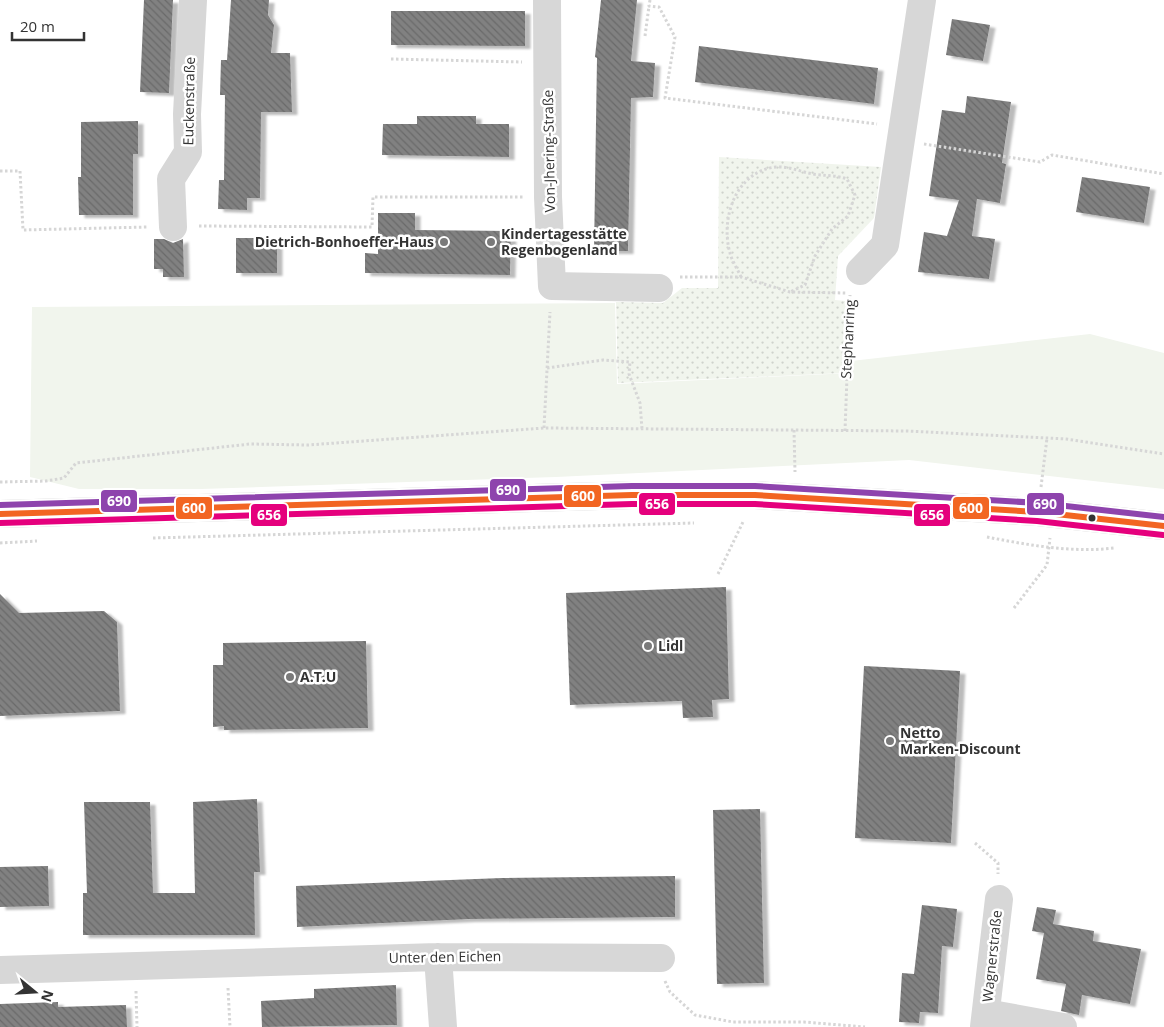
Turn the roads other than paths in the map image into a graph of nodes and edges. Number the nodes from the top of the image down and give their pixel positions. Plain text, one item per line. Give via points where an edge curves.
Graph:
1 (193, 0) edge
2 (547, 0) edge
3 (922, 0) edge
4 (173, 226) road end
5 (855, 282) road end
6 (659, 288) road end
7 (0, 514) edge
8 (1164, 526) edge
9 (999, 899) road end
10 (438, 956) junction
11 (657, 957) road end
12 (0, 970) edge
13 (985, 1020) edge
14 (444, 1027) edge
15 (1063, 1027) edge

1 - 4 street, Euckenstraße via 188,152 171,179
2 - 6 street, Von-Jhering-Straße via 552,286
3 - 5 street via 885,245
7 - 8 main road via 691,494 796,496 1045,512
9 - 13 street, Wagnerstraße
10 - 11 street, Unter den Eichen
10 - 12 street, Unter den Eichen
10 - 14 street
13 - 15 street, Wagnerstraße

